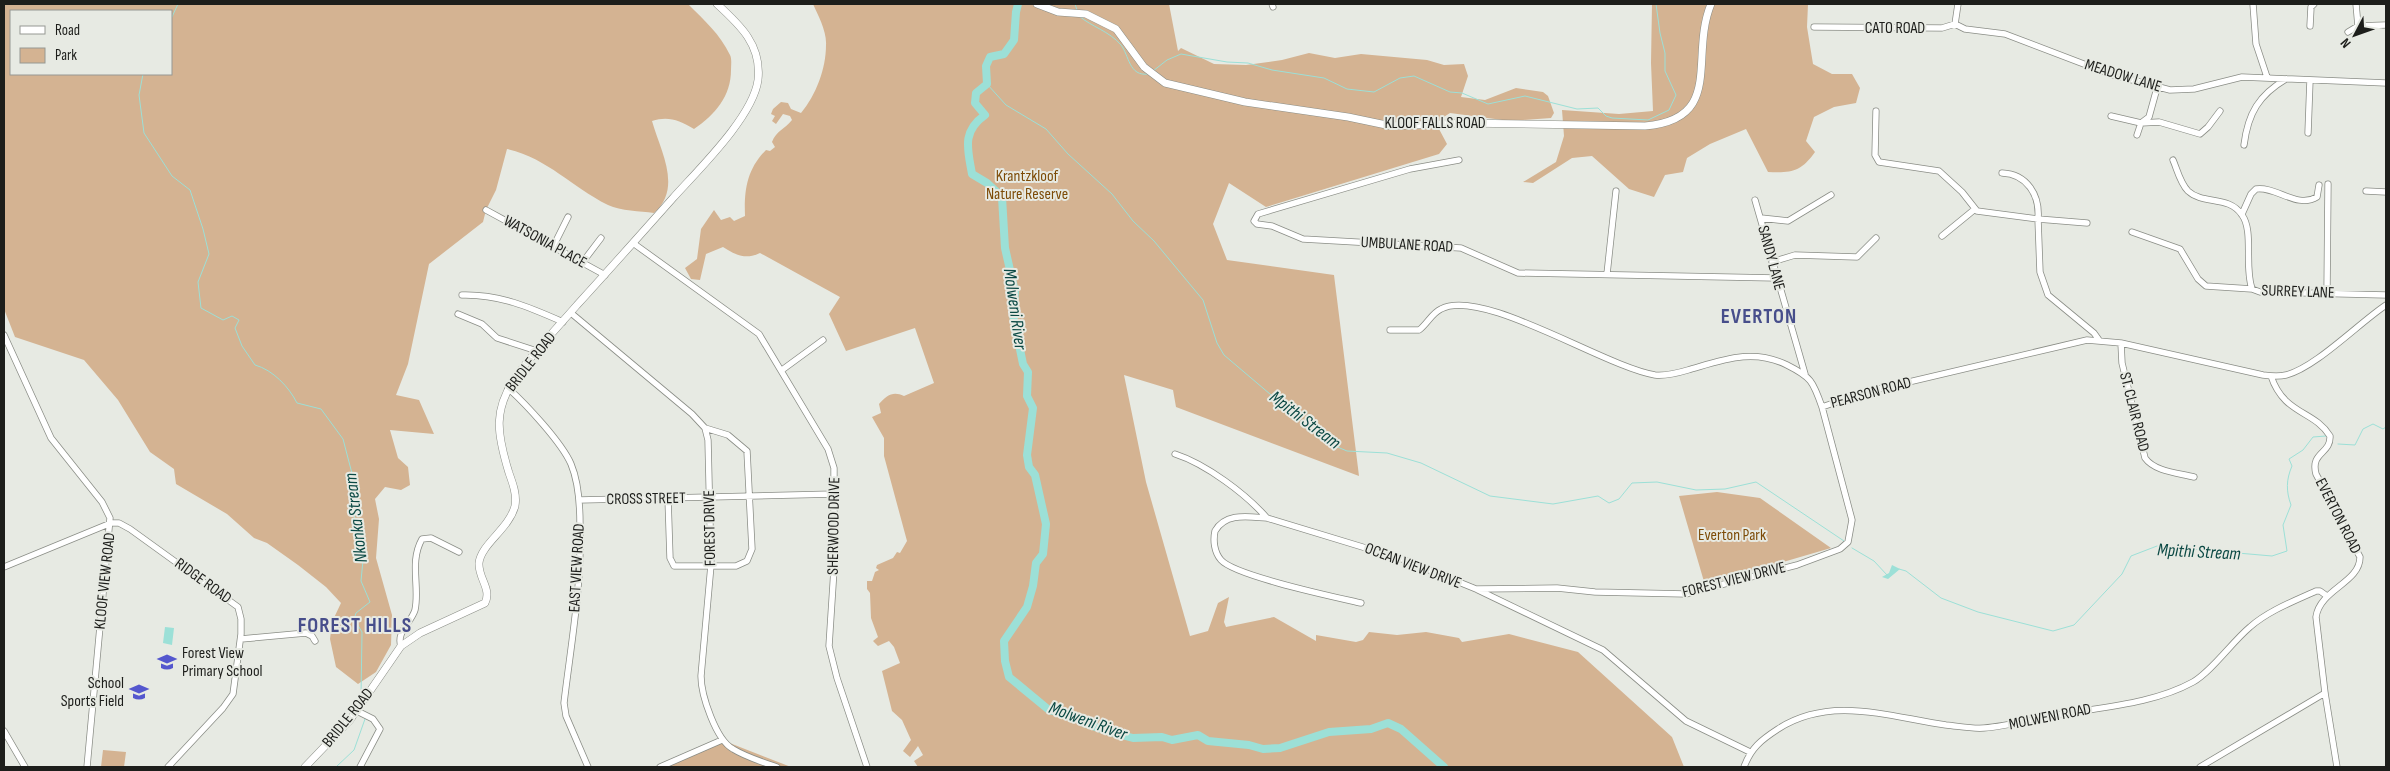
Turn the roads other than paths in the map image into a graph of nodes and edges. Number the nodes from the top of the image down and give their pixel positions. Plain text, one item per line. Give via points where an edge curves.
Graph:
1 (717, 4) edge
2 (1711, 4) edge
3 (1958, 4) edge
4 (2253, 4) edge
5 (2314, 4) edge
6 (2356, 4) edge
7 (1039, 5) edge
8 (1955, 24) junction
9 (2310, 26) dead end
10 (2358, 26) junction
11 (2386, 26) edge
12 (1814, 27) dead end
13 (2348, 32) dead end
14 (2267, 77) junction
15 (2286, 79) junction
16 (2310, 80) junction
17 (2386, 83) edge
18 (2157, 88) junction
19 (1876, 111) dead end
20 (2220, 111) dead end
21 (2111, 116) dead end
22 (2141, 123) junction
23 (2308, 133) dead end
24 (2137, 135) dead end
25 (2244, 145) dead end
26 (1459, 160) dead end
27 (2173, 160) dead end
28 (2002, 173) dead end
29 (2328, 184) dead end
30 (2319, 185) dead end
31 (2366, 191) dead end
32 (1616, 192) dead end
33 (2386, 192) edge
34 (1831, 196) dead end
35 (1755, 200) dead end
36 (1975, 209) junction
37 (486, 210) dead end
38 (2242, 214) junction
39 (568, 217) dead end
40 (1760, 218) junction
41 (2038, 219) junction
42 (2087, 223) dead end
43 (2132, 232) dead end
44 (1942, 236) dead end
45 (601, 238) dead end
46 (1876, 238) dead end
47 (633, 243) junction
48 (553, 247) junction
49 (1772, 262) junction
50 (582, 263) junction
51 (1606, 274) junction
52 (605, 275) junction
53 (1776, 278) junction
54 (2252, 289) junction
55 (2327, 293) junction
56 (462, 295) dead end
57 (2386, 295) edge
58 (2386, 305) edge
59 (571, 312) junction
60 (458, 314) dead end
61 (563, 322) junction
62 (1390, 330) dead end
63 (4, 335) edge
64 (823, 340) dead end
65 (2099, 340) junction
66 (2121, 343) junction
67 (537, 351) junction
68 (782, 370) junction
69 (1805, 374) junction
70 (2271, 376) junction
71 (508, 388) junction
72 (1822, 406) junction
73 (705, 428) junction
74 (1175, 454) dead end
75 (2194, 477) dead end
76 (834, 494) junction
77 (750, 496) junction
78 (709, 497) junction
79 (668, 498) junction
80 (578, 500) junction
81 (1267, 518) junction
82 (111, 523) junction
83 (459, 552) dead end
84 (711, 565) junction
85 (4, 566) edge
86 (1476, 589) junction
87 (2327, 596) junction
88 (1361, 603) dead end
89 (241, 638) junction
90 (315, 640) dead end
91 (401, 646) junction
92 (2325, 693) junction
93 (357, 711) junction
94 (4, 731) edge
95 (722, 740) junction
96 (1750, 752) junction
97 (25, 767) edge
98 (87, 767) edge
99 (168, 767) edge
100 (306, 767) edge
101 (360, 767) edge
102 (588, 767) edge
103 (660, 767) edge
104 (777, 767) edge
105 (867, 767) edge
106 (1744, 767) edge
107 (2200, 767) edge
108 (2337, 767) edge

1 - 47 main road, BRIDLE ROAD via 741,25 753,46 758,70 756,90 735,126
2 - 7 main road, KLOOF FALLS ROAD via 1706,18 1696,101 1674,120 1645,126 1462,123 1391,126 1245,102 1165,83 1144,67 1116,29 1078,13 1058,12
3 - 8 street
4 - 14 street via 2256,44
5 - 9 street
6 - 10 street
8 - 12 street, CATO ROAD via 1942,28
8 - 18 street, MEADOW LANE via 1965,29 2005,34 2110,74
10 - 11 street
10 - 13 street
14 - 15 street, MEADOW LANE
14 - 18 street, MEADOW LANE via 2242,77 2181,92
15 - 16 street, MEADOW LANE
15 - 25 street via 2269,90 2254,107 2246,127
16 - 17 street, MEADOW LANE
16 - 23 street
18 - 22 street via 2149,117
19 - 36 street via 1875,155 1878,162 1939,171
20 - 22 street via 2200,134 2159,122
21 - 22 street
22 - 24 street
26 - 51 street, UMBULANE ROAD via 1364,182 1258,214 1254,221 1303,239 1461,248 1518,273
27 - 38 street via 2184,186 2192,194 2231,204
28 - 41 street via 2017,176 2030,186 2037,200
29 - 55 street
30 - 38 street via 2317,197 2310,199 2288,198 2268,189 2256,189
31 - 33 street
32 - 51 street
34 - 40 street via 1788,221
35 - 40 street, SANDY LANE
36 - 41 street
36 - 44 street
37 - 48 street, WATSONIA PLACE
38 - 54 street, SURREY LANE via 2248,225 2247,270
39 - 48 street
40 - 49 street, SANDY LANE
41 - 42 street
41 - 65 street via 2040,272 2048,295
43 - 54 street via 2180,249 2198,279 2206,286
45 - 50 street
46 - 49 street via 1857,257 1795,255
47 - 52 main road, BRIDLE ROAD
47 - 68 street, SHERWOOD DRIVE via 753,328
48 - 50 street, WATSONIA PLACE
49 - 53 street, SANDY LANE
50 - 52 street, WATSONIA PLACE
51 - 53 street, UMBULANE ROAD
52 - 59 main road, BRIDLE ROAD
53 - 69 street, SANDY LANE
54 - 55 street, SURREY LANE via 2260,292
55 - 57 street, SURREY LANE
56 - 61 street via 507,299
58 - 70 street via 2301,369
59 - 61 main road, BRIDLE ROAD
59 - 73 street via 686,408
60 - 67 street via 482,324 497,338
61 - 67 main road, BRIDLE ROAD
62 - 69 street via 1419,330 1441,309 1476,307 1502,313 1584,350 1656,375 1754,355 1781,362
63 - 82 street, KLOOF VIEW ROAD via 51,438 102,502
64 - 68 street
65 - 66 street, PEARSON ROAD
65 - 72 street, PEARSON ROAD via 2082,340 1985,366 1862,393
66 - 70 street, PEARSON ROAD
66 - 75 street, ST. CLAIR ROAD via 2122,363 2145,458 2164,470
67 - 71 main road, BRIDLE ROAD
68 - 76 street, SHERWOOD DRIVE via 828,449 834,468
69 - 72 street, PEARSON ROAD
70 - 87 street, EVERTON ROAD via 2282,398 2323,427 2330,436 2314,466 2360,562 2352,574
71 - 80 street, EAST VIEW ROAD via 568,457
71 - 91 main road, BRIDLE ROAD via 500,407 499,426 515,503 509,521 479,562 487,599 482,605 420,633
72 - 86 street, FOREST VIEW DRIVE via 1852,520 1848,542 1840,549 1797,565 1686,594 1557,588
73 - 77 street via 728,435 746,451
73 - 78 street, FOREST DRIVE
74 - 81 street via 1199,464
76 - 77 street, CROSS STREET
76 - 105 street, SHERWOOD DRIVE via 829,646
77 - 78 street, CROSS STREET
77 - 84 street via 750,556 736,566
78 - 79 street, CROSS STREET
78 - 84 street, FOREST DRIVE
79 - 80 street, CROSS STREET
79 - 84 street via 671,563 680,567
80 - 102 street, EAST VIEW ROAD via 580,571 564,703 566,716
81 - 86 street, OCEAN VIEW DRIVE via 1402,559
81 - 88 street, OCEAN VIEW DRIVE via 1239,517 1221,522 1214,536 1221,560 1278,583
82 - 85 street
82 - 89 street, RIDGE ROAD via 130,529 233,602 240,612
82 - 98 street, KLOOF VIEW ROAD
83 - 91 street via 431,538 422,539 414,568 415,609 400,635
84 - 95 street, FOREST DRIVE via 701,683
86 - 96 street, OCEAN VIEW DRIVE via 1602,650 1686,721
87 - 92 street, EVERTON ROAD via 2318,606 2316,617
87 - 96 street, MOLWENI ROAD via 2320,590 2316,591 2261,619 2194,681 2165,694 2013,725 1981,728 1864,711 1827,710 1786,723
89 - 90 street via 306,633
89 - 99 street, RIDGE ROAD via 232,694
91 - 93 main road, BRIDLE ROAD
92 - 107 street
92 - 108 street, EVERTON ROAD
93 - 100 main road, BRIDLE ROAD
93 - 101 street via 373,719 380,729
94 - 97 street
95 - 103 street
95 - 104 street via 733,750
96 - 106 street

